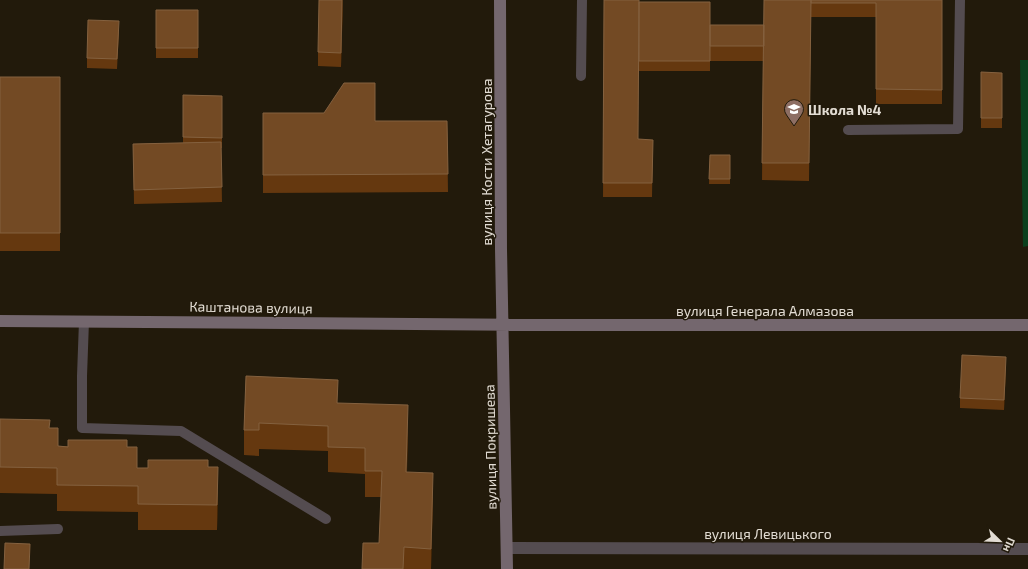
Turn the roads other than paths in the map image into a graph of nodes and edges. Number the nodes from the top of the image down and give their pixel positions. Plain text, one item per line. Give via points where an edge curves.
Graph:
1 (500, 0) edge
2 (582, 0) edge
3 (960, 0) edge
4 (581, 76) dead end
5 (848, 130) dead end
6 (84, 320) junction
7 (0, 321) edge
8 (502, 324) junction
9 (1028, 325) edge
10 (326, 519) dead end
11 (58, 529) dead end
12 (0, 531) edge
13 (507, 548) junction
14 (1028, 549) edge
15 (508, 569) edge

1 - 8 street, вулиця Кости Хетагурова
2 - 4 lane
3 - 5 lane via 958,130
6 - 7 street, Каштанова вулиця
6 - 8 street, Каштанова вулиця
6 - 10 lane via 82,428 181,431
8 - 9 street, вулиця Генерала Алмазова
8 - 13 street, вулиця Покришева
11 - 12 lane
13 - 14 street, вулиця Левицького
13 - 15 street, вулиця Покришева

